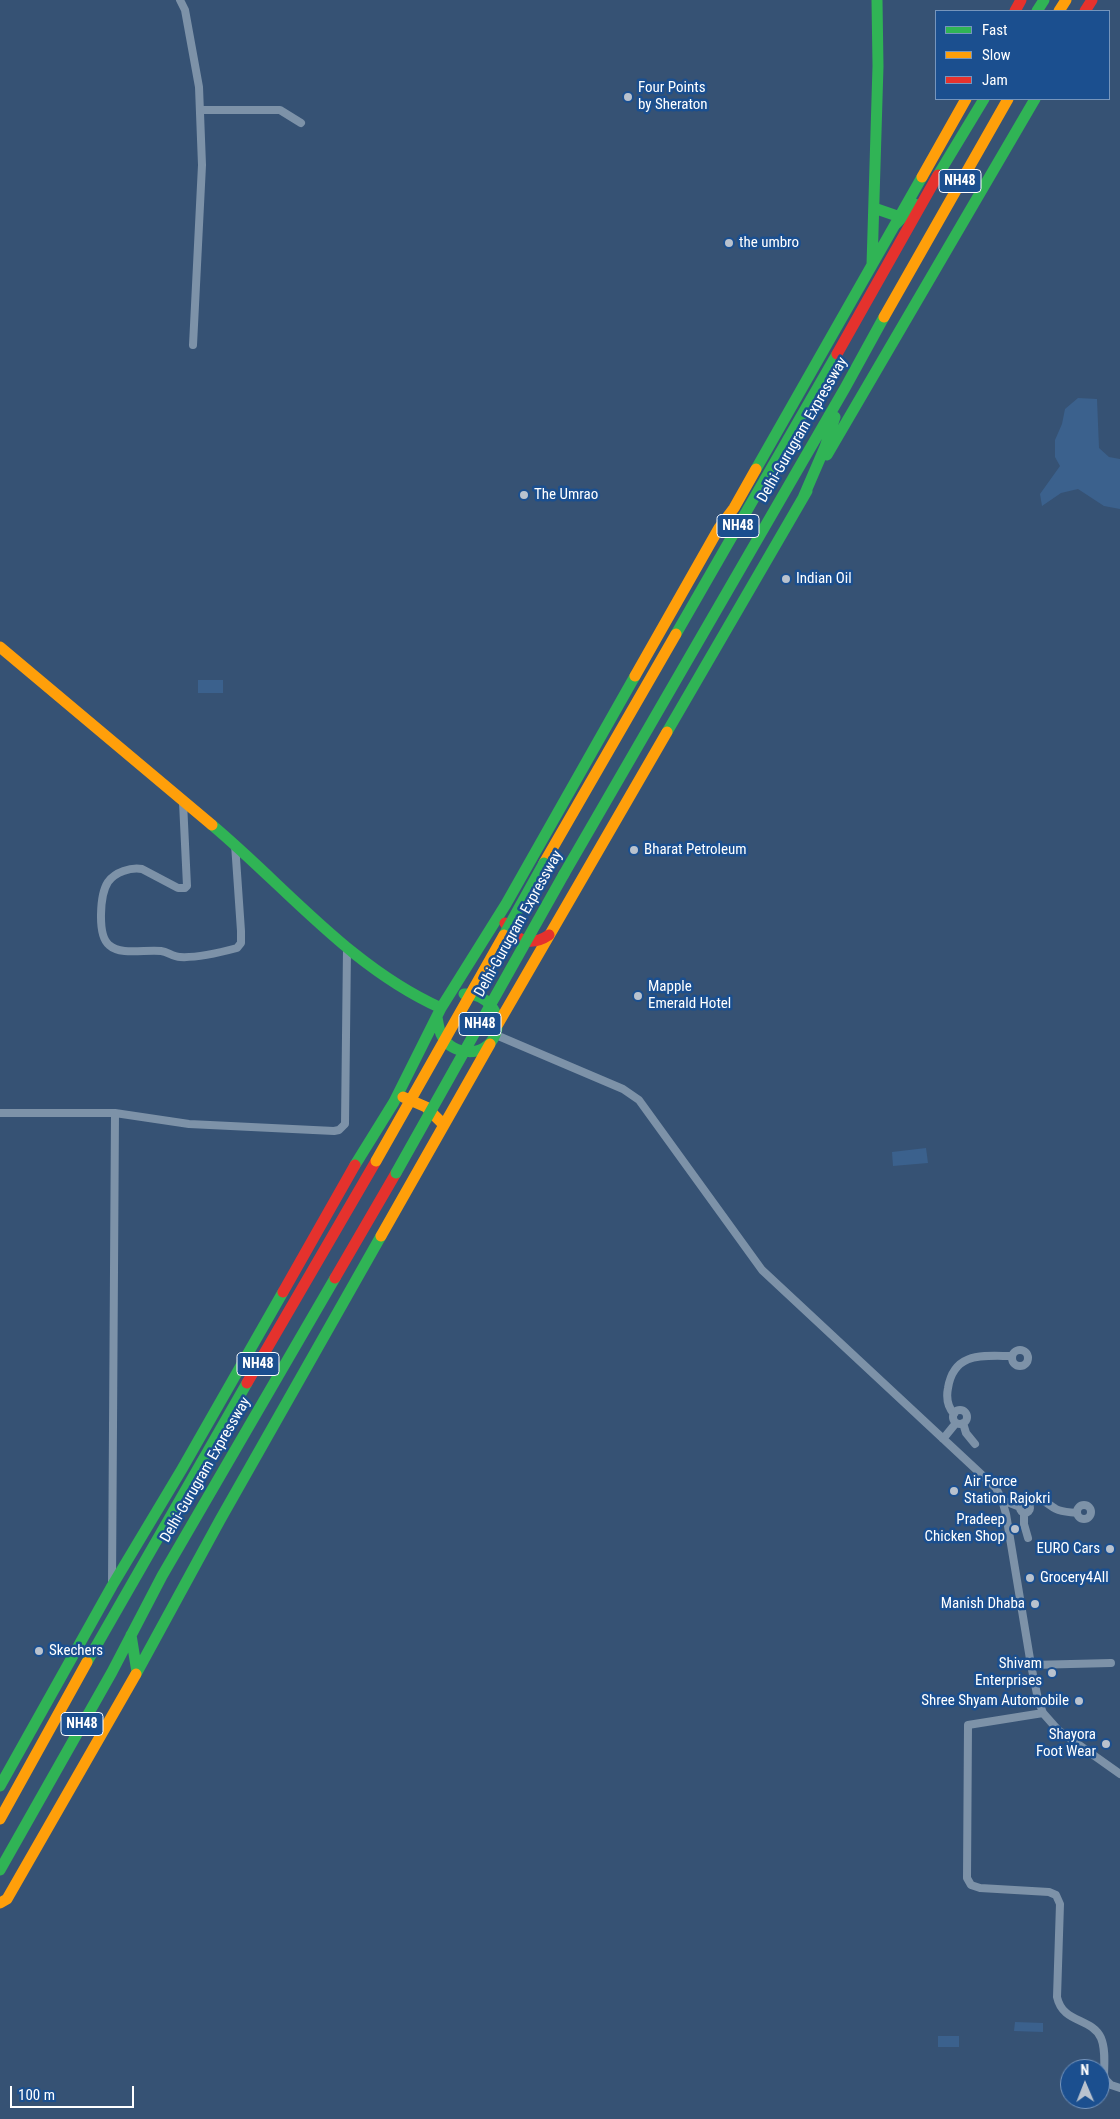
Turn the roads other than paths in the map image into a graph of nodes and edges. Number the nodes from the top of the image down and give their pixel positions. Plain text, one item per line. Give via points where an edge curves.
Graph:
1 (180, 0) edge
2 (877, 0) edge
3 (965, 100) edge
4 (983, 100) edge
5 (1007, 100) edge
6 (1034, 100) edge
7 (201, 110) junction
8 (301, 123) dead end
9 (930, 188) junction
10 (874, 208) junction
11 (898, 220) junction
12 (872, 267) junction
13 (193, 345) dead end
14 (845, 388) junction
15 (803, 498) junction
16 (0, 647) edge
17 (183, 802) junction
18 (235, 844) junction
19 (506, 904) junction
20 (550, 934) junction
21 (347, 948) junction
22 (442, 1009) junction
23 (494, 1034) junction
24 (394, 1102) junction
25 (0, 1113) edge
26 (116, 1113) junction
27 (444, 1125) junction
28 (1012, 1356) dead end
29 (954, 1414) junction
30 (959, 1423) junction
31 (944, 1439) junction
32 (975, 1444) dead end
33 (1002, 1500) junction
34 (1024, 1508) junction
35 (1076, 1513) dead end
36 (1028, 1538) dead end
37 (112, 1586) junction
38 (131, 1635) junction
39 (1111, 1663) dead end
40 (1030, 1665) junction
41 (137, 1672) junction
42 (1043, 1712) junction
43 (1120, 1774) edge
44 (0, 1786) edge
45 (0, 1819) edge
46 (0, 1870) edge
47 (0, 1903) edge
48 (1120, 2088) edge

1 - 7 street via 185,10
2 - 10 main road
3 - 11 main road
4 - 9 main road, Delhi-Gurugram Expressway / NH48
5 - 14 main road, Delhi-Gurugram Expressway / NH48
6 - 15 main road
7 - 8 street via 280,110
7 - 13 street via 202,193
9 - 11 main road
9 - 45 main road, Delhi-Gurugram Expressway / NH48, bridge via 376,1161 141,1566
10 - 11 main road
10 - 12 main road
11 - 12 main road
12 - 19 main road via 734,508 719,528
14 - 15 main road
14 - 38 main road, Delhi-Gurugram Expressway / NH48, bridge
15 - 20 main road
16 - 17 main road
17 - 18 main road
17 - 18 street via 187,886 178,888 136,868 116,875 108,882 102,904 102,926 109,945 120,950 162,951 177,957 236,948 241,942 242,931
18 - 21 main road
19 - 20 main road via 506,925 516,938 536,942
19 - 22 main road
20 - 23 main road
21 - 22 main road via 384,976
21 - 26 street via 343,1127 334,1131 206,1125
22 - 23 main road via 460,994 472,993 483,997 492,1004 497,1015
22 - 23 main road via 438,1031 443,1041 453,1049 464,1053 476,1052
22 - 24 main road
23 - 27 main road
23 - 31 street via 623,1089 639,1100 762,1270
24 - 27 main road via 402,1097 417,1101 438,1115
24 - 37 main road
25 - 26 street
26 - 37 street
27 - 41 main road
28 - 29 street via 975,1357 959,1365 947,1392 948,1404
29 - 30 street via 953,1418
29 - 30 street via 964,1412 967,1418
30 - 31 street
30 - 32 street
31 - 33 street via 996,1488
33 - 34 street
33 - 40 street
34 - 35 street via 1031,1500 1038,1499 1047,1501 1058,1510
34 - 36 street via 1024,1529
37 - 44 main road
38 - 41 main road
38 - 46 main road, Delhi-Gurugram Expressway / NH48
39 - 40 street
40 - 42 street
41 - 47 main road via 7,1898
42 - 43 street via 1058,1730
42 - 48 street via 968,1725 967,1878 971,1885 980,1888 1056,1895 1060,1904 1059,2007 1066,2015 1094,2029 1101,2038 1104,2078

